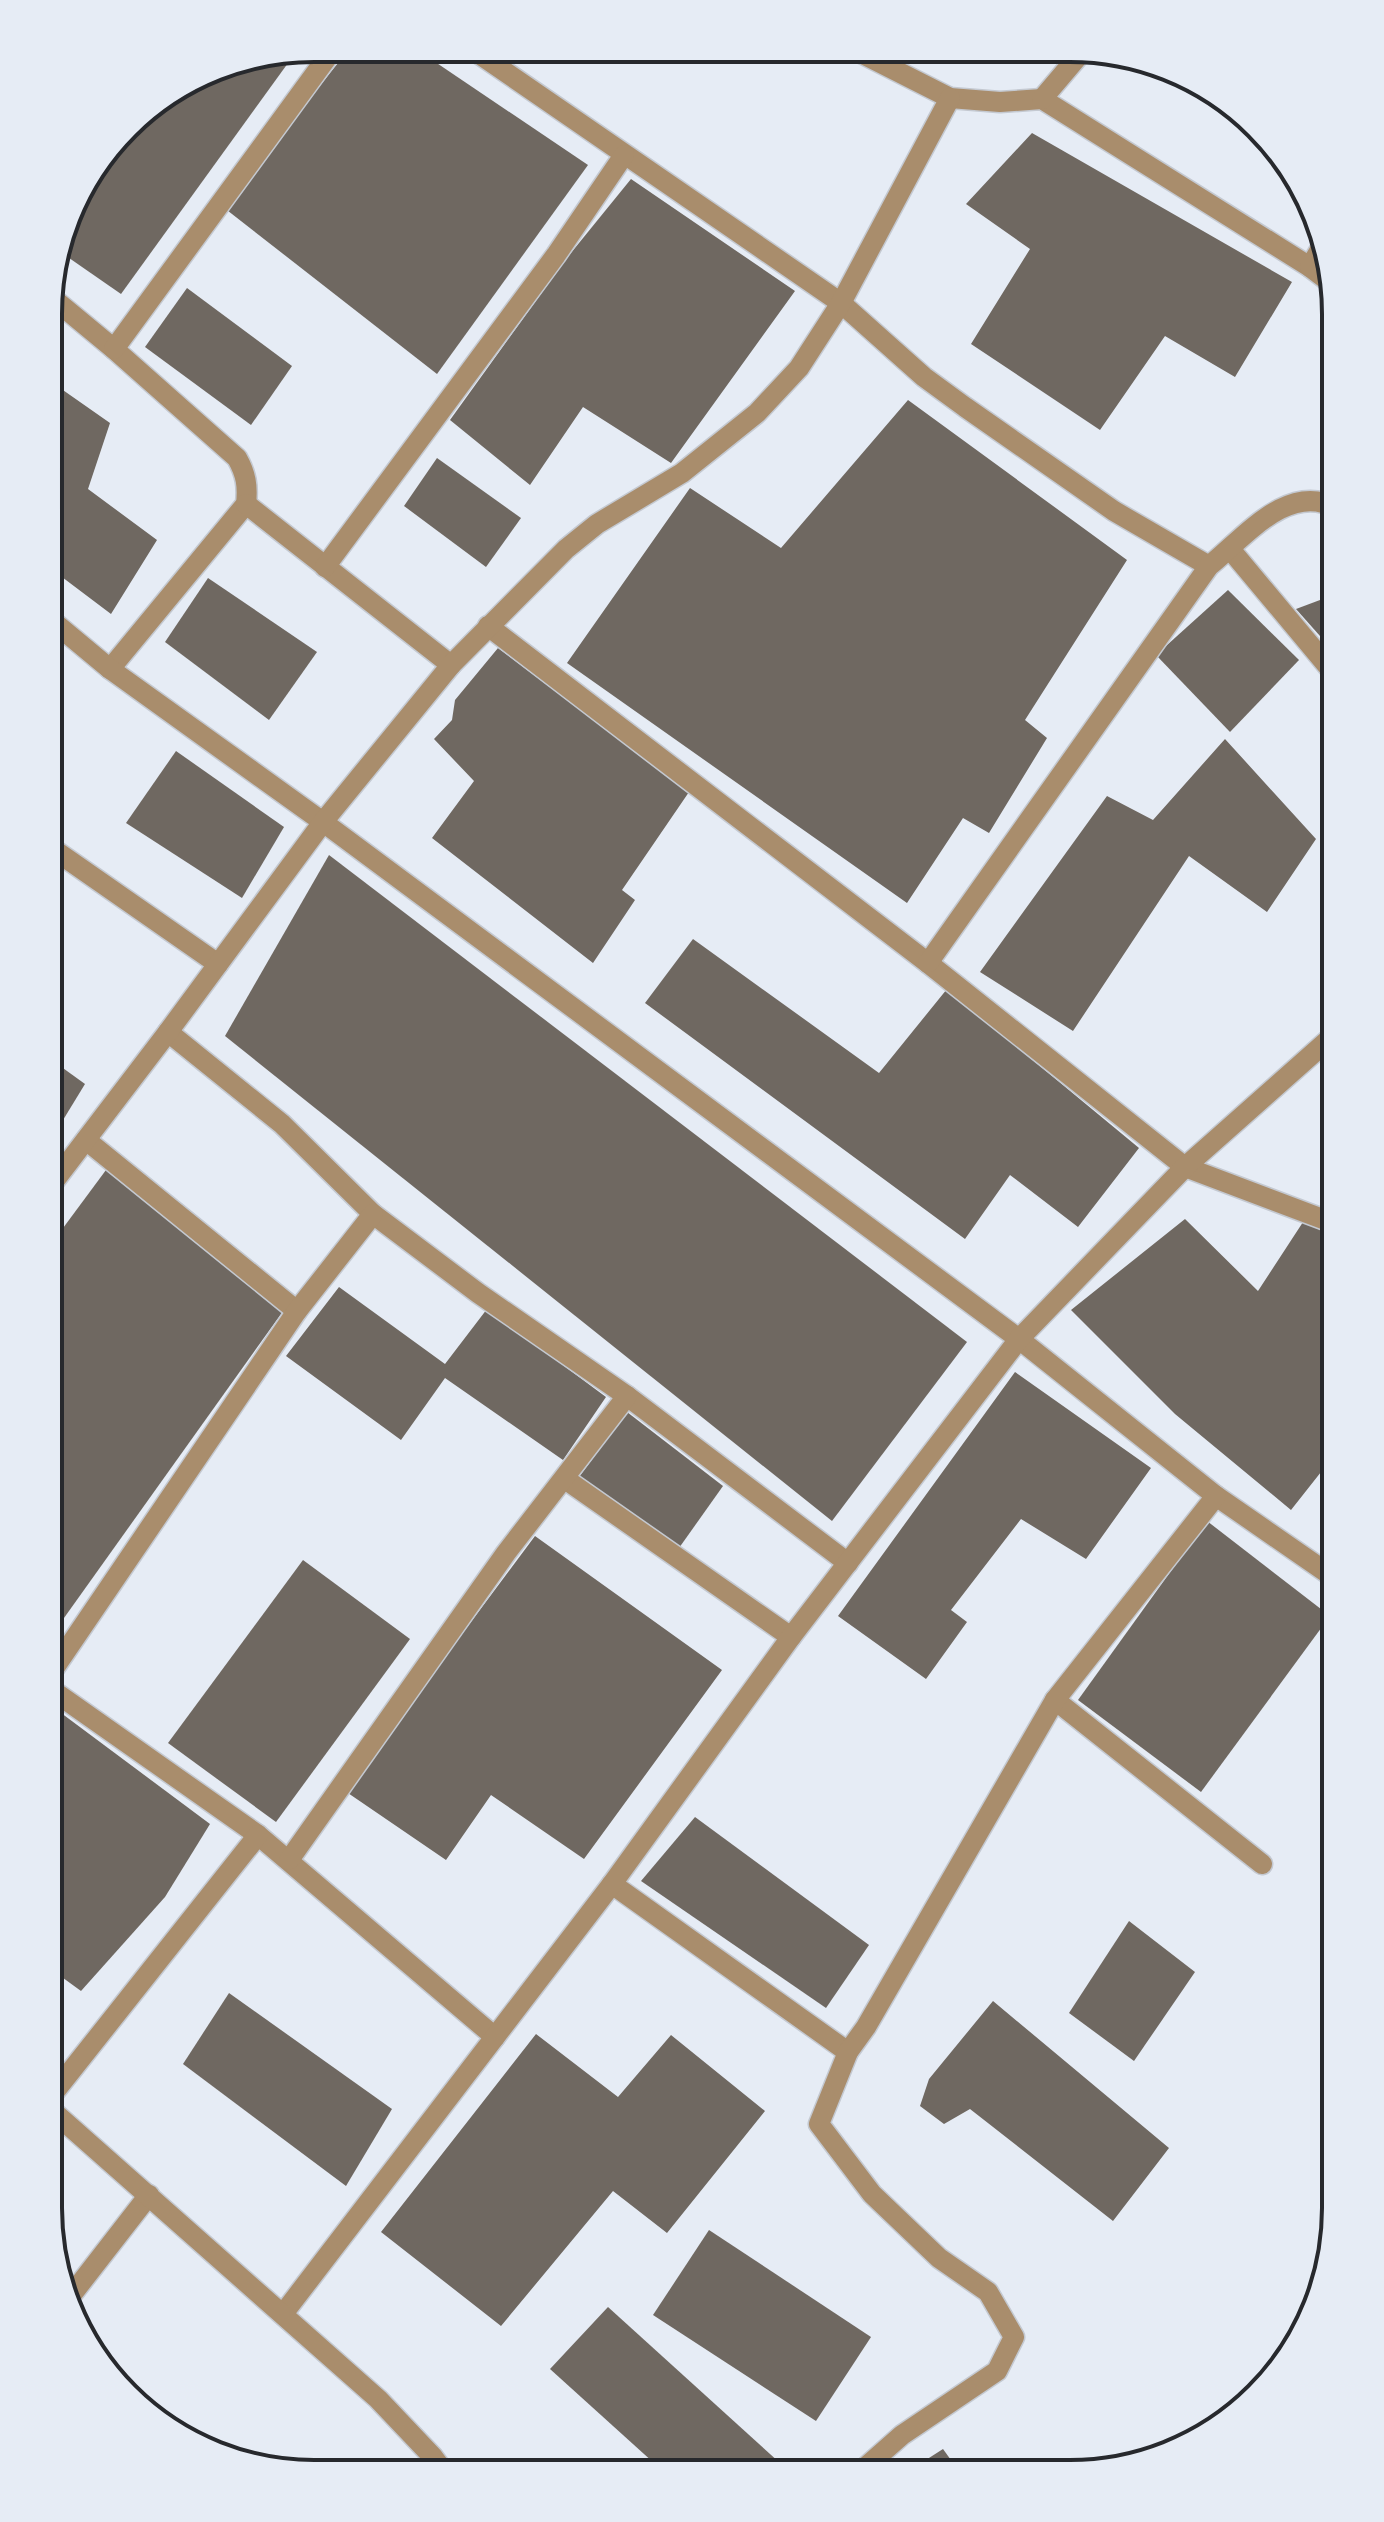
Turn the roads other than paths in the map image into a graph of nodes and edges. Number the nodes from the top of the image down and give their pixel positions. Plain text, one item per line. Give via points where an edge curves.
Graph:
1 (324, 62) edge
2 (491, 62) edge
3 (879, 62) edge
4 (1073, 62) edge
5 (950, 98) junction
6 (1042, 99) junction
7 (624, 155) junction
8 (1315, 258) edge
9 (1310, 267) junction
10 (1318, 273) edge
11 (841, 303) junction
12 (62, 306) edge
13 (114, 349) junction
14 (1322, 502) edge
15 (246, 504) junction
16 (1230, 549) junction
17 (1209, 566) junction
18 (325, 567) junction
19 (488, 626) junction
20 (62, 629) edge
21 (1322, 659) edge
22 (451, 665) junction
23 (110, 669) junction
24 (323, 822) junction
25 (62, 855) edge
26 (928, 963) junction
27 (218, 964) junction
28 (168, 1032) junction
29 (1322, 1046) edge
30 (86, 1140) junction
31 (1185, 1167) junction
32 (62, 1171) edge
33 (373, 1214) junction
34 (1322, 1219) edge
35 (297, 1311) junction
36 (1019, 1339) junction
37 (627, 1396) junction
38 (565, 1479) junction
39 (1216, 1496) junction
40 (848, 1563) junction
41 (1321, 1569) edge
42 (791, 1637) junction
43 (62, 1657) edge
44 (62, 1697) edge
45 (1055, 1700) junction
46 (258, 1835) junction
47 (289, 1860) junction
48 (1262, 1864) dead end
49 (612, 1884) junction
50 (495, 2037) junction
51 (848, 2052) junction
52 (62, 2082) edge
53 (62, 2119) edge
54 (149, 2195) junction
55 (75, 2290) edge
56 (283, 2314) junction
57 (435, 2460) edge
58 (874, 2460) edge

1 - 13 street
2 - 7 street
3 - 5 street
4 - 6 street
5 - 6 street
5 - 11 street
6 - 9 street
7 - 11 street
7 - 18 street
8 - 9 street
9 - 10 street
11 - 17 street via 944,392 1114,511
11 - 19 street via 799,368 757,413 682,473 597,524
12 - 13 street
13 - 15 street via 237,458 245,471
14 - 16 street via 1291,503
15 - 18 street
15 - 23 street
16 - 17 street
16 - 21 street
17 - 26 street
18 - 22 street
19 - 22 street
19 - 26 street
20 - 23 street
22 - 24 street
23 - 24 street
24 - 27 street
24 - 36 street
25 - 27 street
26 - 31 street
27 - 28 street
28 - 30 street
28 - 33 street via 282,1124
29 - 31 street
30 - 32 street
30 - 35 street
31 - 34 street
31 - 36 street
33 - 35 street
33 - 37 street
35 - 43 street
36 - 39 street
36 - 40 street
37 - 38 street
37 - 40 street
38 - 42 street
38 - 47 street via 506,1553
39 - 41 street
39 - 45 street
40 - 42 street
42 - 49 street
44 - 46 street
45 - 48 street
45 - 51 street
46 - 47 street
46 - 52 street
47 - 50 street
49 - 50 street
49 - 51 street
50 - 56 street
51 - 58 street via 819,2124 872,2194 939,2258 988,2292 1014,2337 997,2371
53 - 54 street
54 - 55 street
54 - 56 street
56 - 57 street via 378,2399

